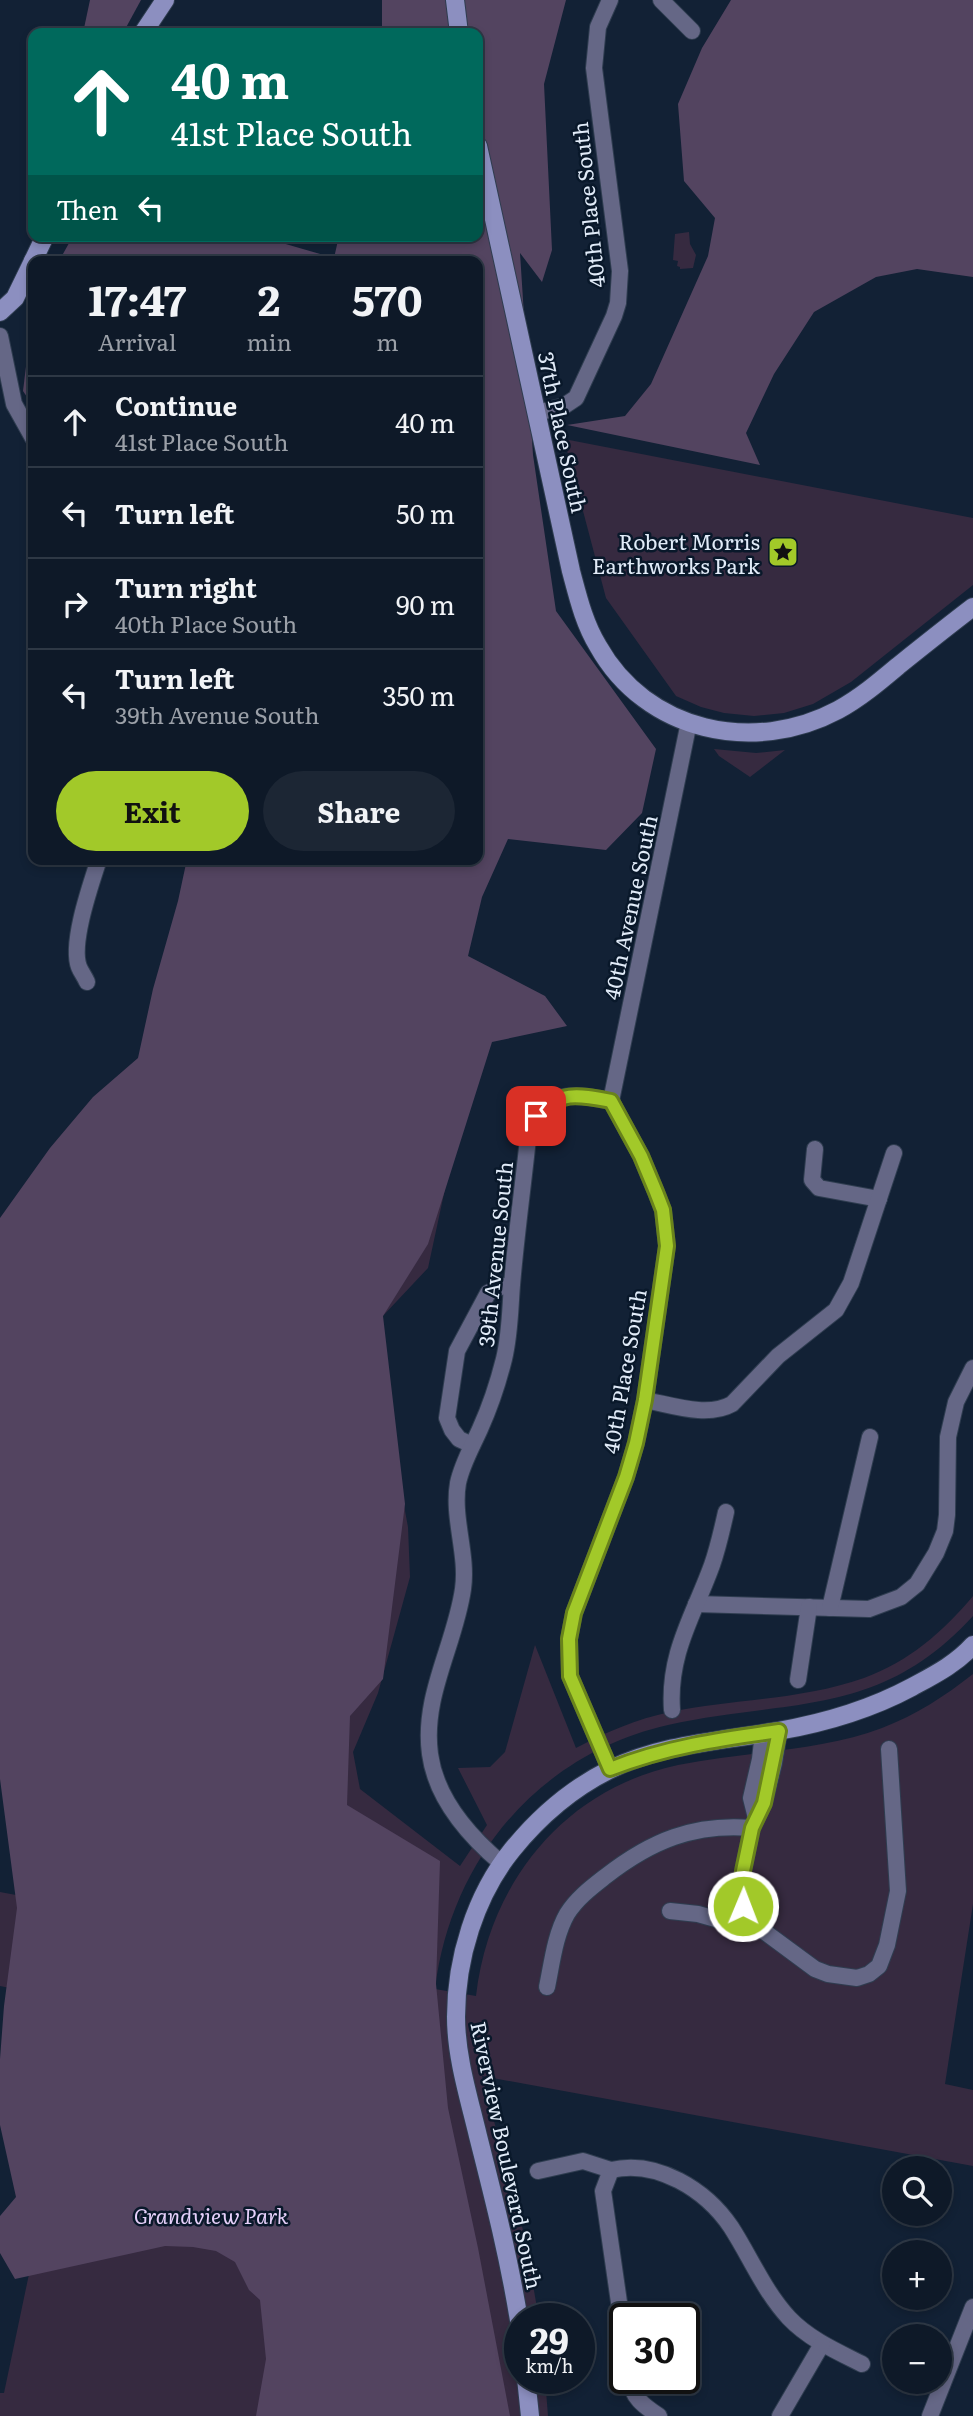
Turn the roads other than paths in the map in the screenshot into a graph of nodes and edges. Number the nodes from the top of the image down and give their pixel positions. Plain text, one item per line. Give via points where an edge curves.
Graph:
1 (165, 0) edge
2 (455, 0) edge
3 (610, 0) edge
4 (661, 0) edge
5 (146, 28) edge
6 (458, 28) edge
7 (692, 30) dead end
8 (483, 169) edge
9 (28, 271) edge
10 (0, 312) edge
11 (0, 336) edge
12 (537, 412) junction
13 (28, 429) edge
14 (973, 607) edge
15 (689, 722) junction
16 (97, 865) edge
17 (87, 982) dead end
18 (611, 1101) junction
19 (816, 1149) dead end
20 (894, 1153) dead end
21 (879, 1199) junction
22 (512, 1287) junction
23 (973, 1368) edge
24 (645, 1400) junction
25 (870, 1437) dead end
26 (472, 1446) junction
27 (726, 1512) dead end
28 (696, 1604) junction
29 (809, 1607) junction
30 (830, 1608) junction
31 (973, 1645) edge
32 (798, 1680) dead end
33 (672, 1710) dead end
34 (771, 1732) junction
35 (889, 1749) dead end
36 (610, 1769) junction
37 (754, 1823) junction
38 (501, 1863) junction
39 (670, 1911) dead end
40 (750, 1921) junction
41 (547, 1987) dead end
42 (611, 2170) junction
43 (538, 2171) dead end
44 (515, 2303) edge
45 (619, 2303) edge
46 (973, 2307) edge
47 (822, 2344) junction
48 (862, 2364) dead end
49 (528, 2394) edge
50 (637, 2394) edge
51 (530, 2416) edge
52 (659, 2416) edge
53 (779, 2416) edge
54 (930, 2416) edge

1 - 5 street
2 - 6 street
3 - 12 street, 40th Place South via 598,27 594,68 620,271 618,303 576,398
4 - 7 street
8 - 12 street, 37th Place South
9 - 10 street via 15,298
11 - 13 street via 15,404
12 - 15 street, 37th Place South via 571,571 598,647 635,691
14 - 15 street via 874,686 825,716 756,734
15 - 18 street, 40th Avenue South
16 - 17 street via 77,949 78,965
18 - 22 street, 39th Avenue South via 578,1094 555,1100 536,1116 528,1138
18 - 24 street, 40th Place South via 641,1156 663,1210 666,1230 666,1261
19 - 21 street via 812,1181 819,1188
20 - 21 street
21 - 24 street via 851,1283 836,1310 778,1356 732,1404 708,1411
22 - 26 street, 39th Avenue South via 503,1363
22 - 26 street via 488,1293 457,1351 447,1418 459,1438
23 - 30 street via 956,1402 948,1437 944,1531 936,1553 916,1584 901,1597 869,1609
24 - 36 street, 40th Place South via 626,1477 574,1613 569,1639 570,1676
25 - 30 street
26 - 38 street, 39th Avenue South via 457,1487 463,1590 434,1690 428,1736 434,1774 447,1802 473,1838
27 - 28 street via 720,1542
28 - 29 street
28 - 33 street via 676,1657
29 - 30 street
29 - 32 street
31 - 34 street, Riverview Boulevard South via 937,1674 886,1700
34 - 36 street, Riverview Boulevard South via 680,1747
34 - 37 street via 751,1798
35 - 40 street via 898,1891 879,1966 857,1978 828,1974
36 - 38 street, Riverview Boulevard South via 544,1815
37 - 40 street via 743,1887 743,1906
37 - 41 street via 668,1838 642,1850 587,1890 567,1914
38 - 44 street, Riverview Boulevard South via 468,1936 456,2019 462,2067
39 - 40 street via 737,1924
42 - 43 street via 583,2161
42 - 45 street via 603,2191
42 - 47 street via 658,2171 702,2197 729,2225 765,2289 805,2333
46 - 54 street
47 - 48 street
47 - 53 street
49 - 51 street
50 - 52 street

